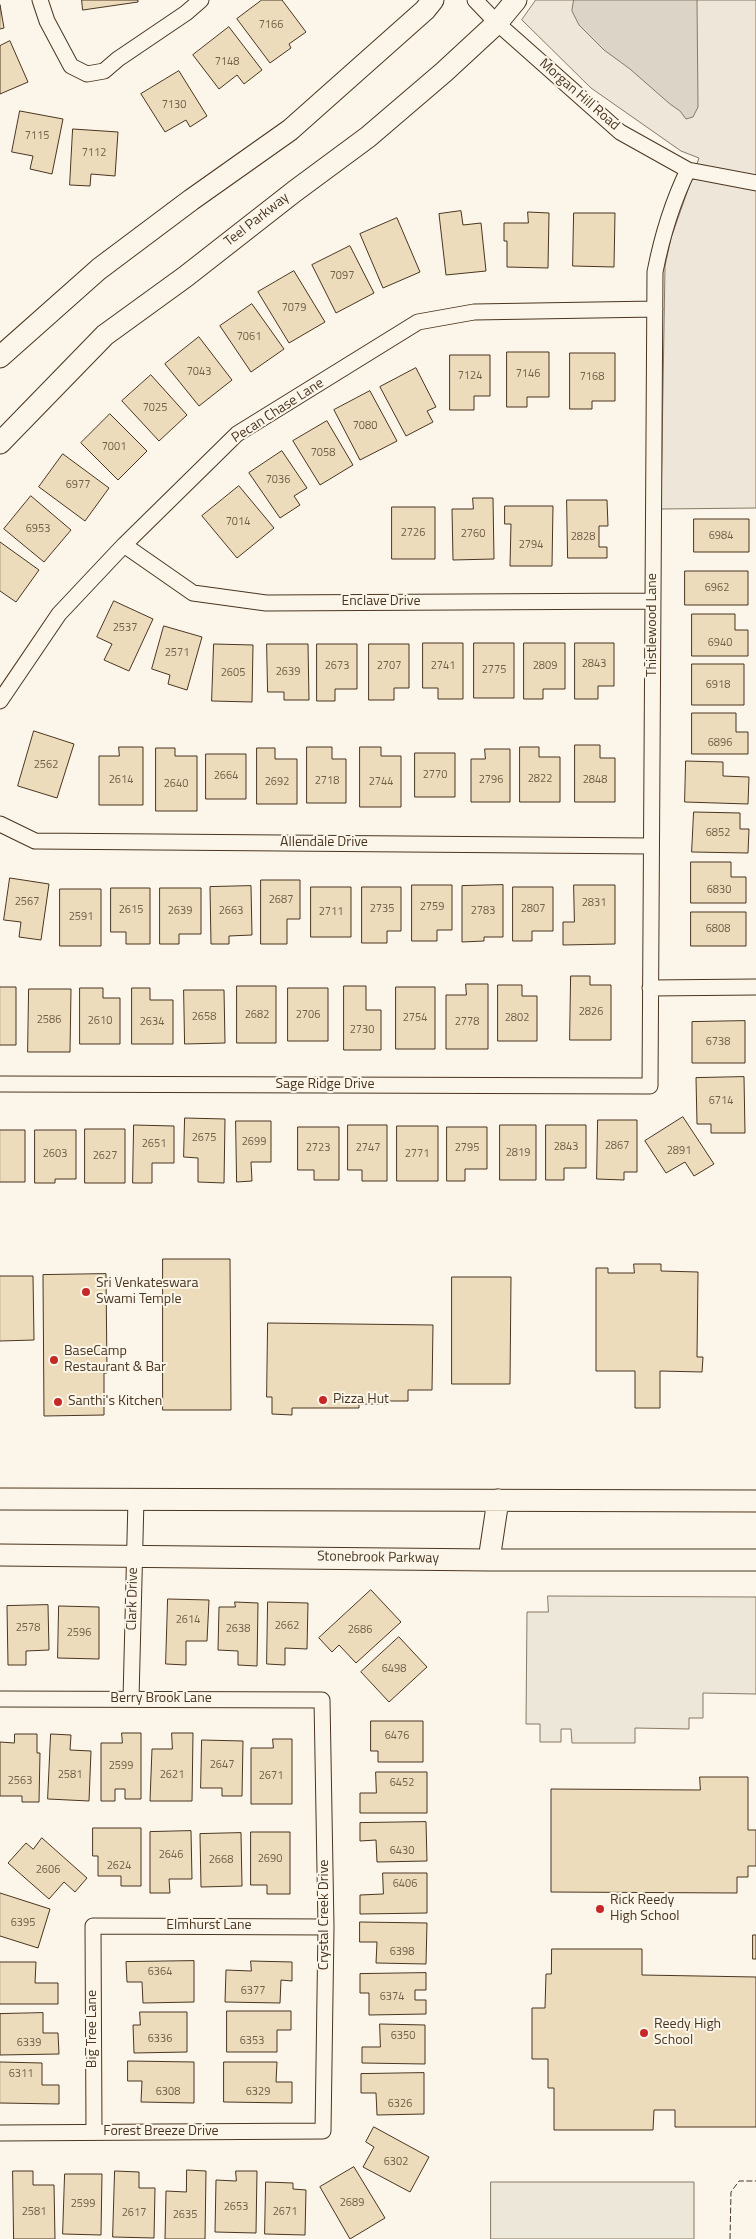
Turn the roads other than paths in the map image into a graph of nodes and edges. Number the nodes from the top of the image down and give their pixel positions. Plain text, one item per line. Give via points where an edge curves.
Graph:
1 (40, 0) edge
2 (201, 0) edge
3 (433, 0) edge
4 (475, 0) edge
5 (516, 0) edge
6 (497, 23) junction
7 (688, 170) junction
8 (756, 182) edge
9 (655, 309) junction
10 (0, 357) edge
11 (0, 443) edge
12 (124, 545) junction
13 (653, 601) junction
14 (0, 701) edge
15 (0, 824) edge
16 (651, 846) junction
17 (756, 987) edge
18 (650, 988) junction
19 (0, 1084) edge
20 (650, 1086) joint
21 (0, 1499) edge
22 (136, 1499) junction
23 (498, 1500) junction
24 (756, 1501) edge
25 (0, 1555) edge
26 (134, 1555) junction
27 (489, 1560) junction
28 (756, 1560) edge
29 (0, 1699) edge
30 (131, 1699) junction
31 (322, 1700) joint
32 (93, 1926) joint
33 (326, 1927) junction
34 (323, 2131) joint
35 (94, 2132) junction
36 (0, 2133) edge

1 - 2 street via 47,21 71,66 87,74 104,71
3 - 10 main road via 290,130 99,269
4 - 6 street, Morgan Hill Road
5 - 6 main road, Teel Parkway
6 - 7 street, Morgan Hill Road via 620,132
6 - 11 main road, Teel Parkway via 368,137 105,336
7 - 8 street, Morgan Hill Road
7 - 9 street, Thistlewood Lane via 674,198 662,236 655,272
9 - 12 street, Pecan Chase Lane via 474,312 418,322 237,434
9 - 13 street, Thistlewood Lane
12 - 13 street, Enclave Drive via 193,593 266,603
12 - 14 street, Pecan Chase Lane via 59,614
13 - 16 street, Thistlewood Lane
15 - 16 street, Allendale Drive via 35,841
16 - 18 street, Thistlewood Lane
17 - 18 street
18 - 20 street, Thistlewood Lane
19 - 20 street, Sage Ridge Drive
21 - 22 main road
22 - 23 main road
22 - 26 street, Clark Drive
23 - 24 main road
23 - 27 main road
25 - 26 main road, Stonebrook Parkway
26 - 27 main road, Stonebrook Parkway
26 - 30 street, Clark Drive
27 - 28 main road, Stonebrook Parkway
29 - 30 street, Berry Brook Lane
30 - 31 street, Berry Brook Lane
31 - 33 street, Crystal Creek Drive
32 - 33 street, Elmhurst Lane
32 - 35 street, Big Tree Lane
33 - 34 street, Crystal Creek Drive
34 - 35 street, Forest Breeze Drive
35 - 36 street, Forest Breeze Drive

